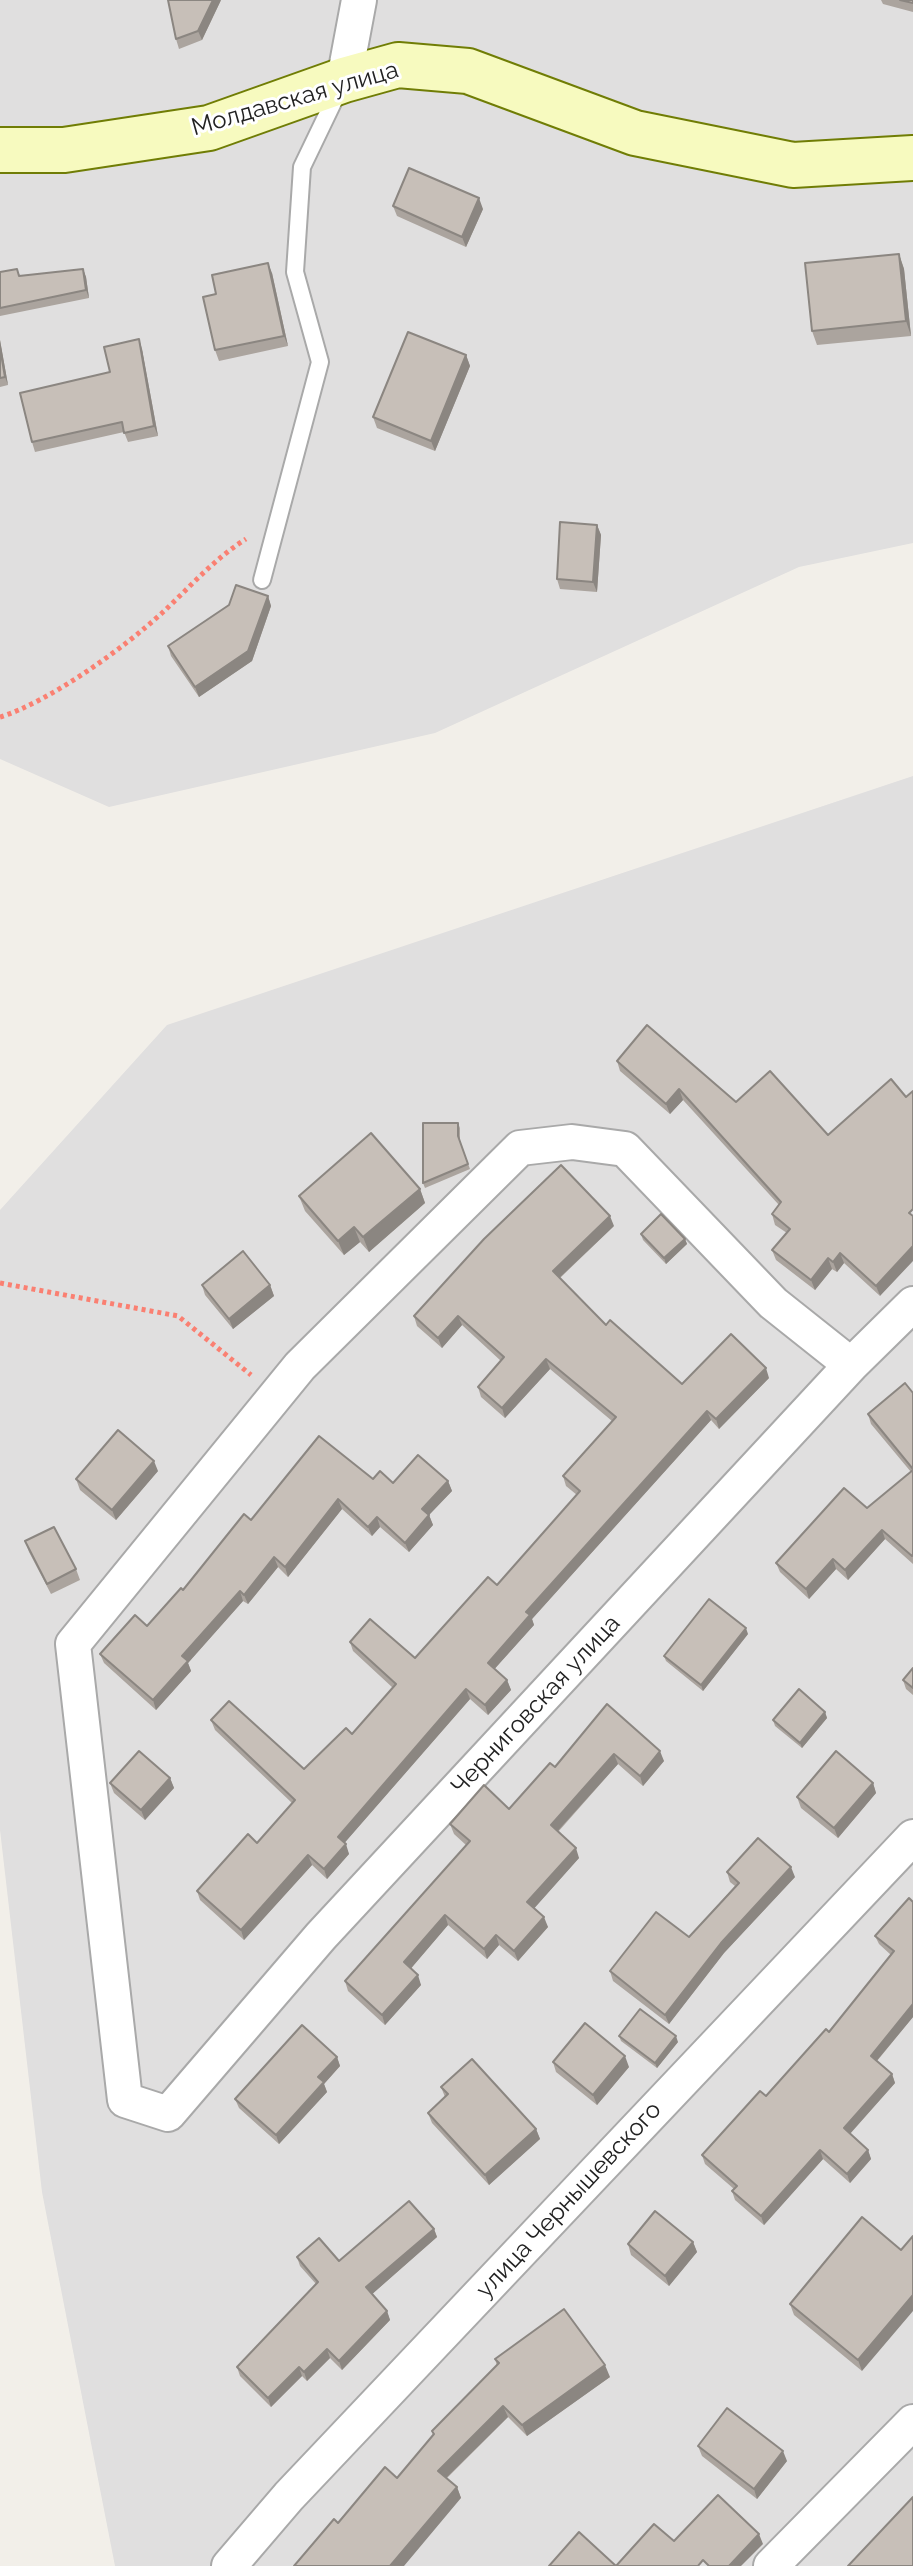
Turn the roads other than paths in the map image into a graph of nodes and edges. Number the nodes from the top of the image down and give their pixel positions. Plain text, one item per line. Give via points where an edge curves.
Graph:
1 (359, 0) edge
2 (344, 80) junction
3 (0, 150) edge
4 (913, 158) edge
5 (262, 580) dead end
6 (908, 1320) edge
7 (851, 1365) junction
8 (913, 1837) edge
9 (913, 2422) edge
10 (229, 2566) edge
11 (771, 2566) edge

1 - 2 street
2 - 3 street, Молдавская улица via 209,128 64,150
2 - 4 street, Молдавская улица via 398,65 468,71 635,133 793,165
2 - 5 lane via 302,167 295,272 320,362
6 - 7 street, Черниговская улица
7 - 7 street, Черниговская улица via 321,1936 168,2114 125,2100 73,1644 300,1366 520,1148 572,1142 625,1149 773,1303
8 - 10 street, улица Чернышевского via 300,2484
9 - 11 street

